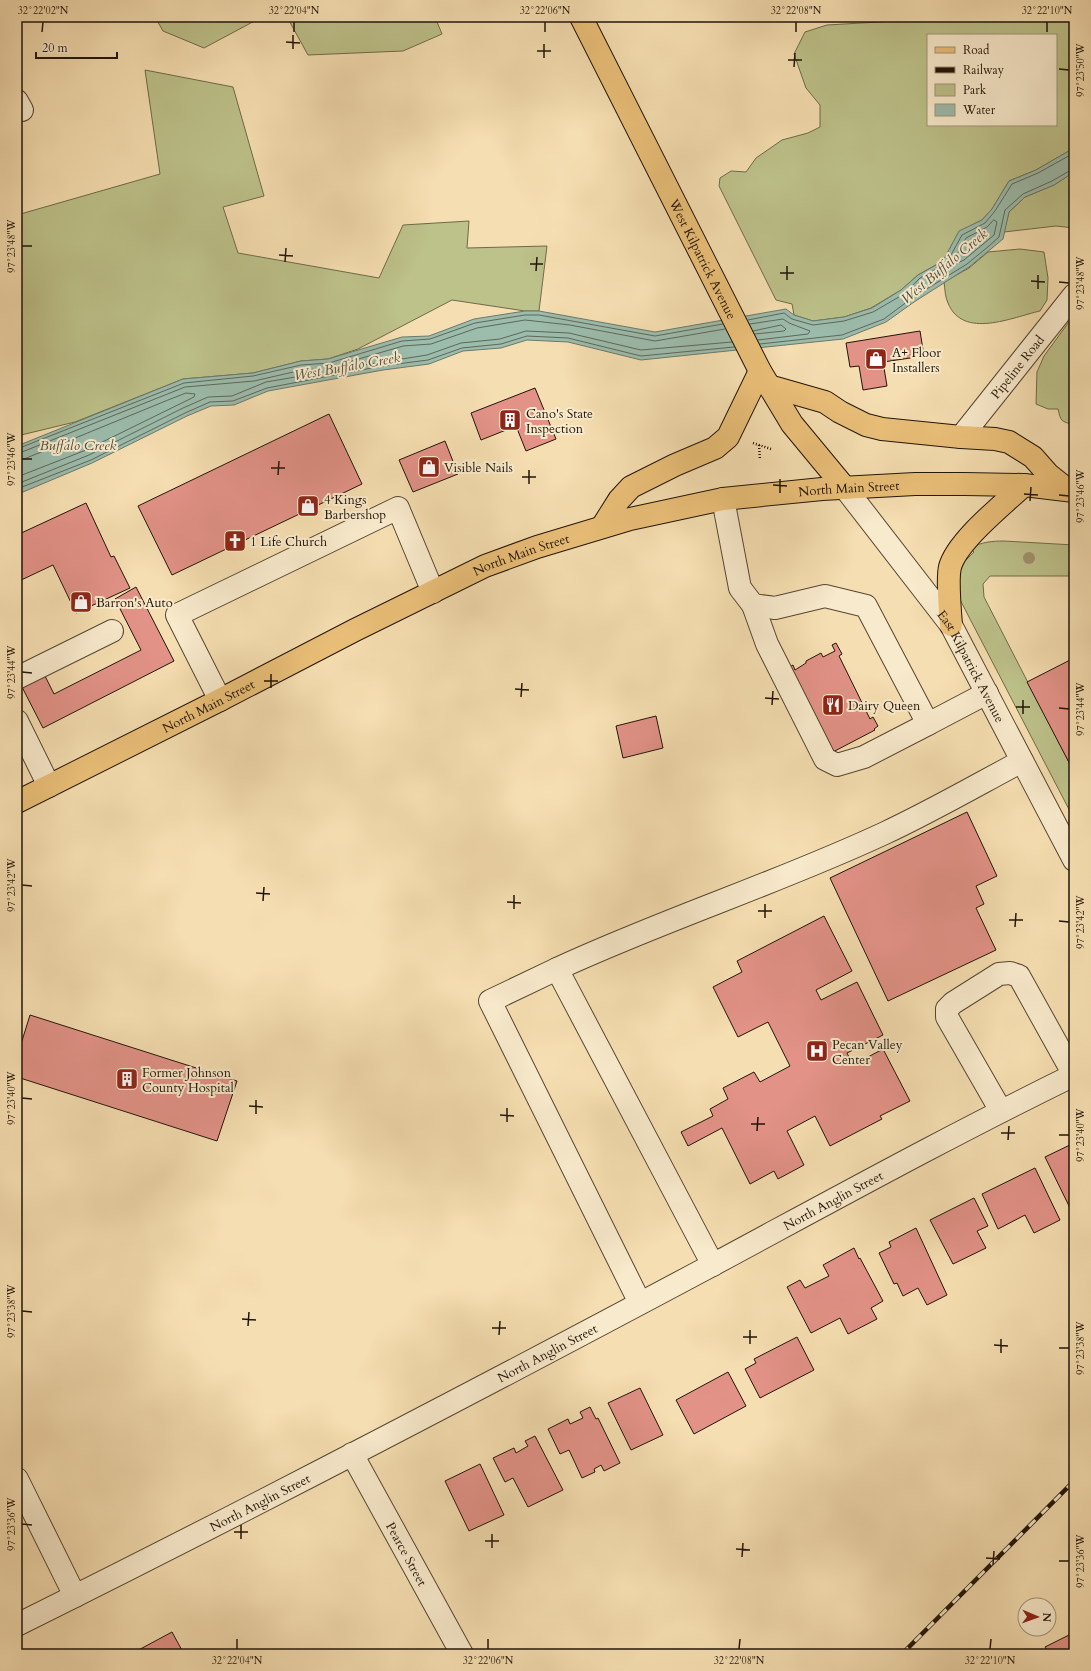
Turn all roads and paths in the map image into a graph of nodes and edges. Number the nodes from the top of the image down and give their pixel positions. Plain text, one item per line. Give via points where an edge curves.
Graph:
1 (581, 17) edge
2 (1074, 296) edge
3 (765, 379) junction
4 (960, 438) junction
5 (751, 442) dead end
6 (759, 445) junction
7 (771, 448) dead end
8 (760, 460) dead end
9 (1024, 485) junction
10 (845, 488) junction
11 (1071, 490) edge
12 (723, 499) junction
13 (602, 527) junction
14 (433, 592) junction
15 (753, 605) junction
16 (951, 626) junction
17 (112, 631) dead end
18 (17, 678) edge
19 (987, 694) junction
20 (220, 700) junction
21 (17, 721) edge
22 (928, 724) junction
23 (1022, 761) junction
24 (49, 786) junction
25 (17, 802) edge
26 (1074, 860) edge
27 (557, 969) junction
28 (1074, 1075) edge
29 (1001, 1111) junction
30 (713, 1265) junction
31 (640, 1303) junction
32 (352, 1454) junction
33 (17, 1479) edge
34 (75, 1596) junction
35 (17, 1625) edge
36 (462, 1654) edge

1 - 3 main road, West Kilpatrick Avenue
2 - 4 street, Pipeline Road
3 - 4 main road via 825,402 866,425
3 - 10 main road, West Kilpatrick Avenue via 792,424
3 - 13 main road via 728,437 715,448 631,487 619,500
4 - 11 main road via 1009,442 1033,457 1048,474
5 - 6 path
6 - 7 path
6 - 8 path
9 - 10 main road, North Main Street via 915,484
9 - 11 main road, North Main Street
9 - 16 main road via 958,550 950,567
10 - 12 main road, North Main Street
10 - 16 street, East Kilpatrick Avenue
12 - 13 main road, North Main Street
12 - 15 street via 740,588
13 - 14 main road, North Main Street via 485,566
14 - 20 main road, North Main Street
14 - 20 street via 398,508 177,614
15 - 22 street via 775,608 825,596 866,606
15 - 22 street via 767,644 826,759 837,765 864,757
16 - 19 street, East Kilpatrick Avenue
17 - 18 street
19 - 22 street
19 - 23 street, East Kilpatrick Avenue
20 - 24 main road, North Main Street
21 - 24 street
23 - 26 street, East Kilpatrick Avenue
23 - 27 street via 886,833
24 - 25 main road, North Main Street
27 - 30 street
27 - 31 street via 490,1001
28 - 29 street, North Anglin Street
28 - 29 street via 1018,976 1010,973 999,974 947,1009 948,1017
29 - 30 street, North Anglin Street
30 - 31 street, North Anglin Street
31 - 32 street, North Anglin Street
32 - 34 street, North Anglin Street
32 - 36 street, Pearce Street
33 - 34 street
34 - 35 street, North Anglin Street

